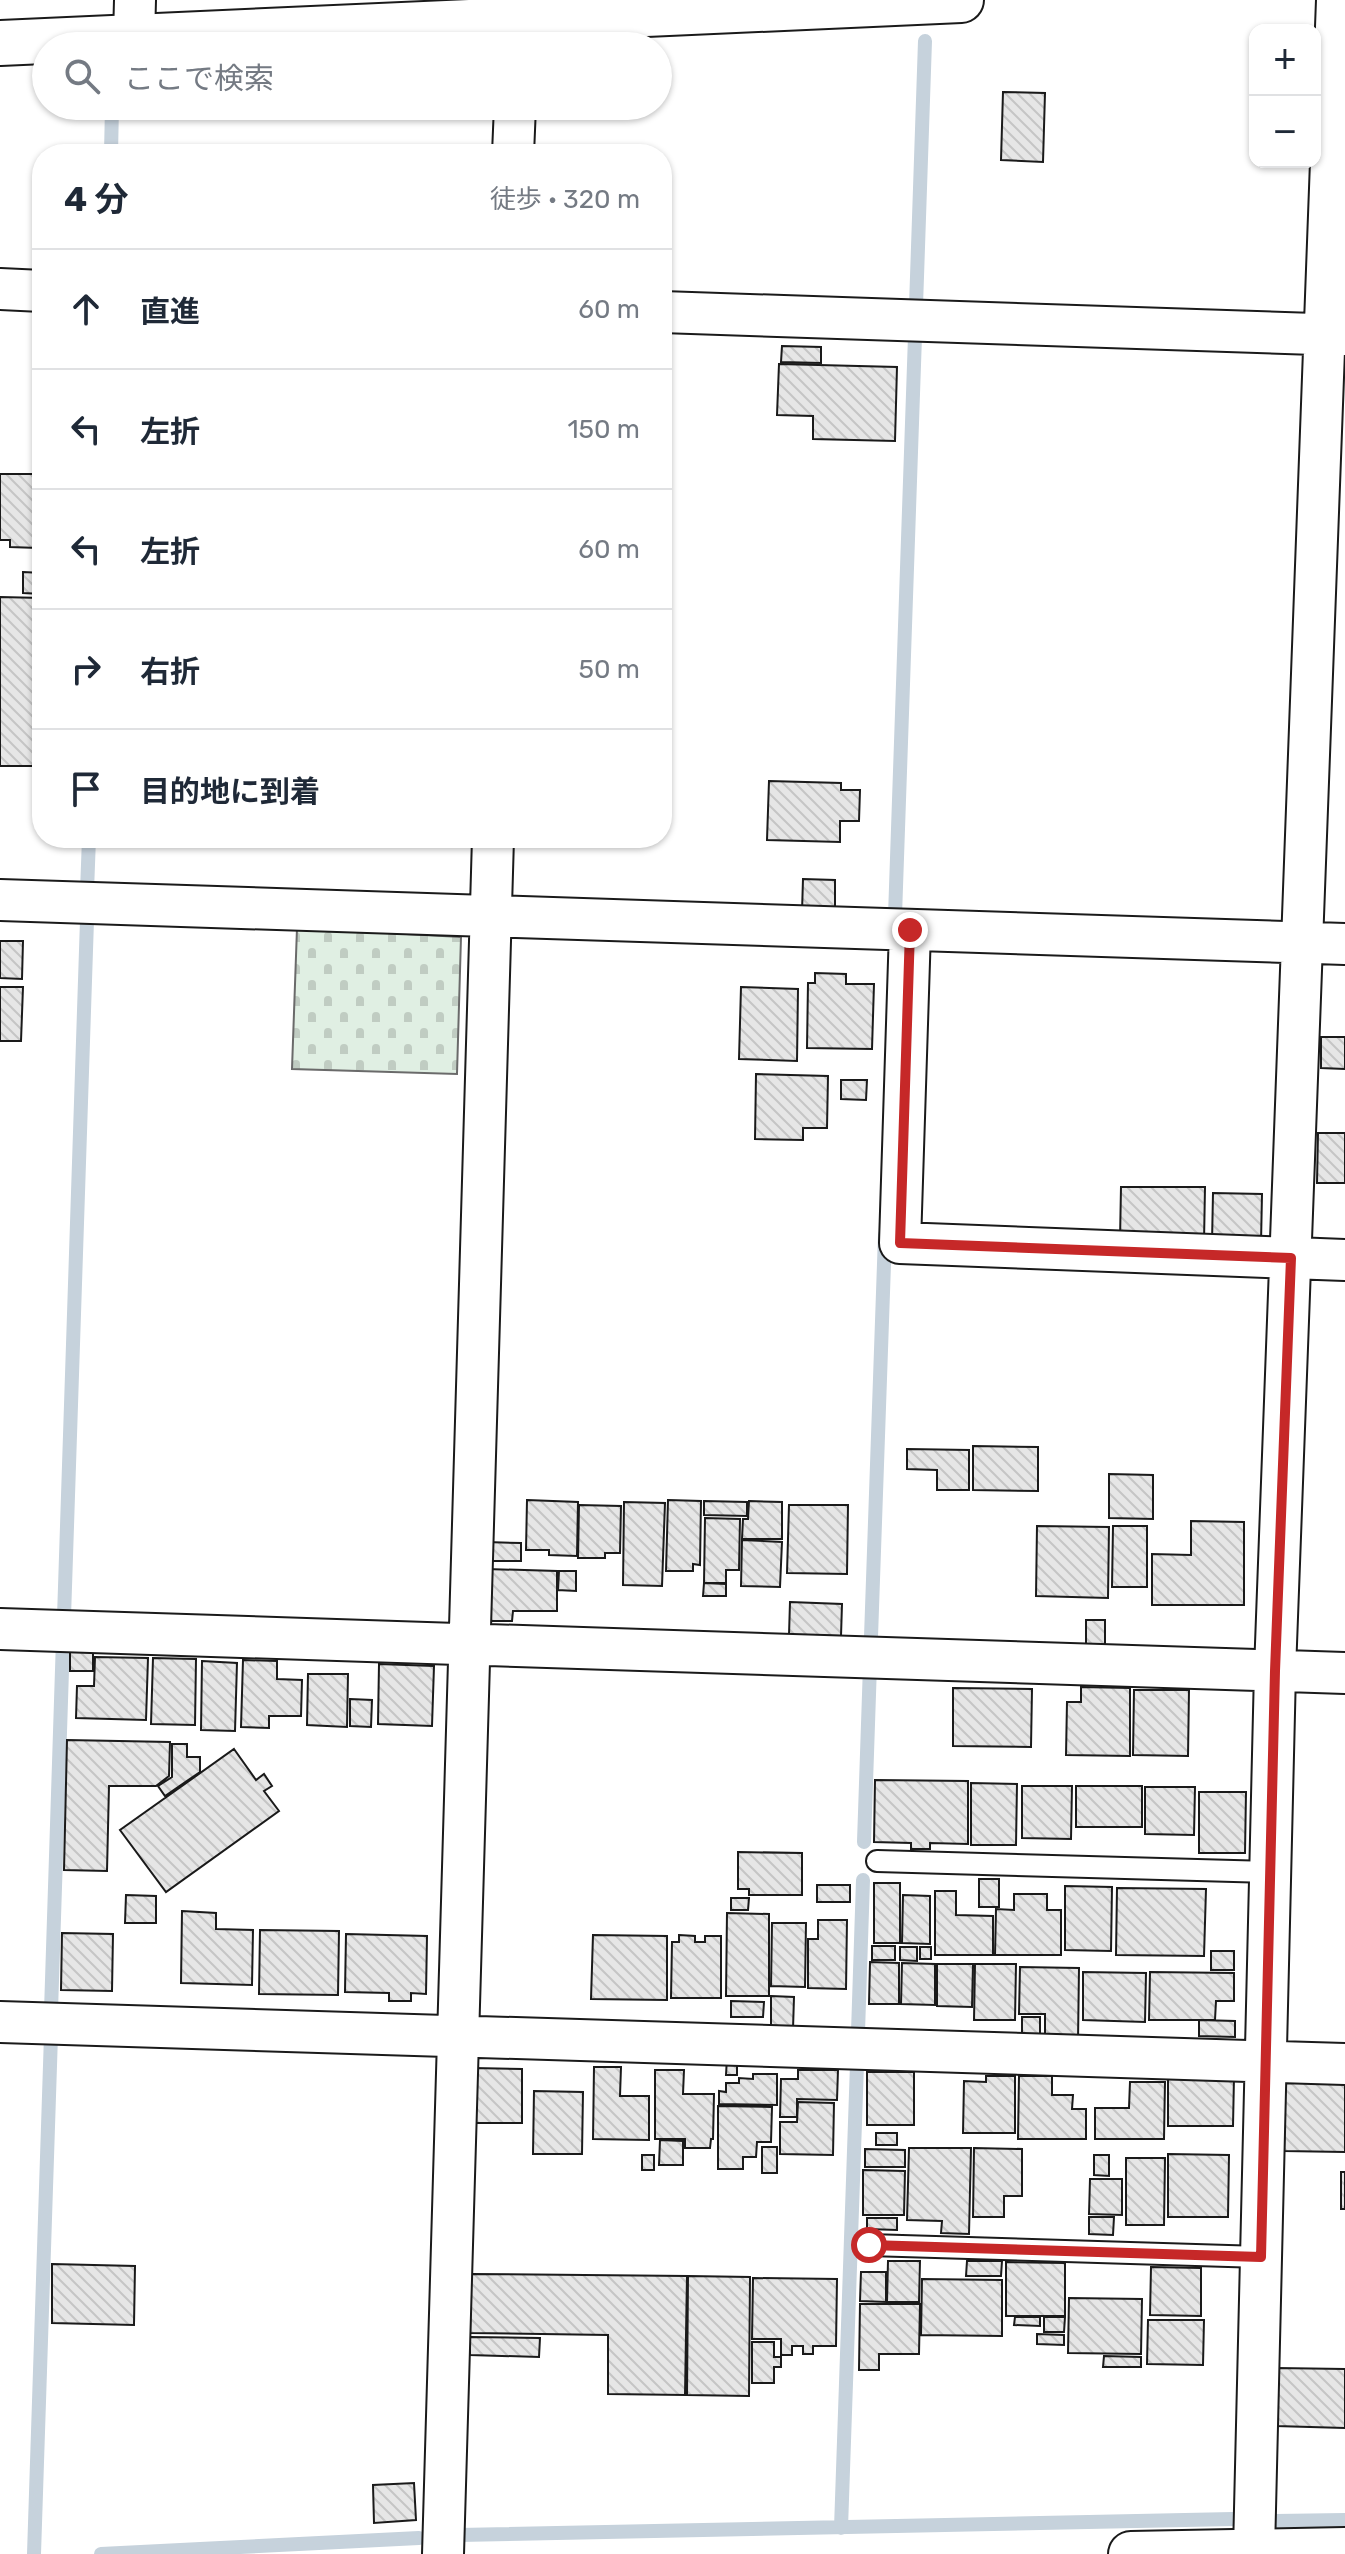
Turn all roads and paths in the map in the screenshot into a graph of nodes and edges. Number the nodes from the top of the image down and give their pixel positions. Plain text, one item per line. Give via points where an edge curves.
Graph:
1 (961, 0) edge
2 (1337, 0) edge
3 (134, 19) edge
4 (517, 22) edge
5 (61, 32) edge
6 (32, 37) edge
7 (0, 43) edge
8 (514, 120) edge
9 (513, 144) edge
10 (0, 289) edge
11 (32, 291) edge
12 (672, 312) edge
13 (1335, 335) edge
14 (493, 848) edge
15 (0, 900) edge
16 (491, 916) junction
17 (910, 930) junction
18 (1303, 943) junction
19 (1345, 944) edge
20 (1291, 1258) junction
21 (1345, 1260) edge
22 (0, 1629) edge
23 (470, 1644) junction
24 (1275, 1671) junction
25 (1345, 1673) edge
26 (877, 1861) dead end
27 (1270, 1872) junction
28 (0, 2022) edge
29 (458, 2036) junction
30 (1266, 2061) junction
31 (1345, 2064) edge
32 (869, 2245) dead end
33 (1261, 2257) junction
34 (1345, 2550) edge
35 (1254, 2551) junction
36 (443, 2554) edge
37 (1131, 2554) edge

1 - 4 main road
2 - 13 street
3 - 4 main road
3 - 5 main road
6 - 7 main road
8 - 9 street
10 - 11 street
12 - 13 street
13 - 18 street
14 - 16 street
15 - 16 street
16 - 17 street
16 - 23 street
17 - 18 street
17 - 20 street via 900,1243
18 - 19 street
18 - 20 street
20 - 21 street
20 - 24 street
22 - 23 street
23 - 24 street
23 - 29 street
24 - 25 street
24 - 27 street
26 - 27 lane
27 - 30 street
28 - 29 street
29 - 30 street
29 - 36 street
30 - 31 street
30 - 33 street
32 - 33 lane
33 - 35 street
34 - 35 main road
35 - 37 main road

